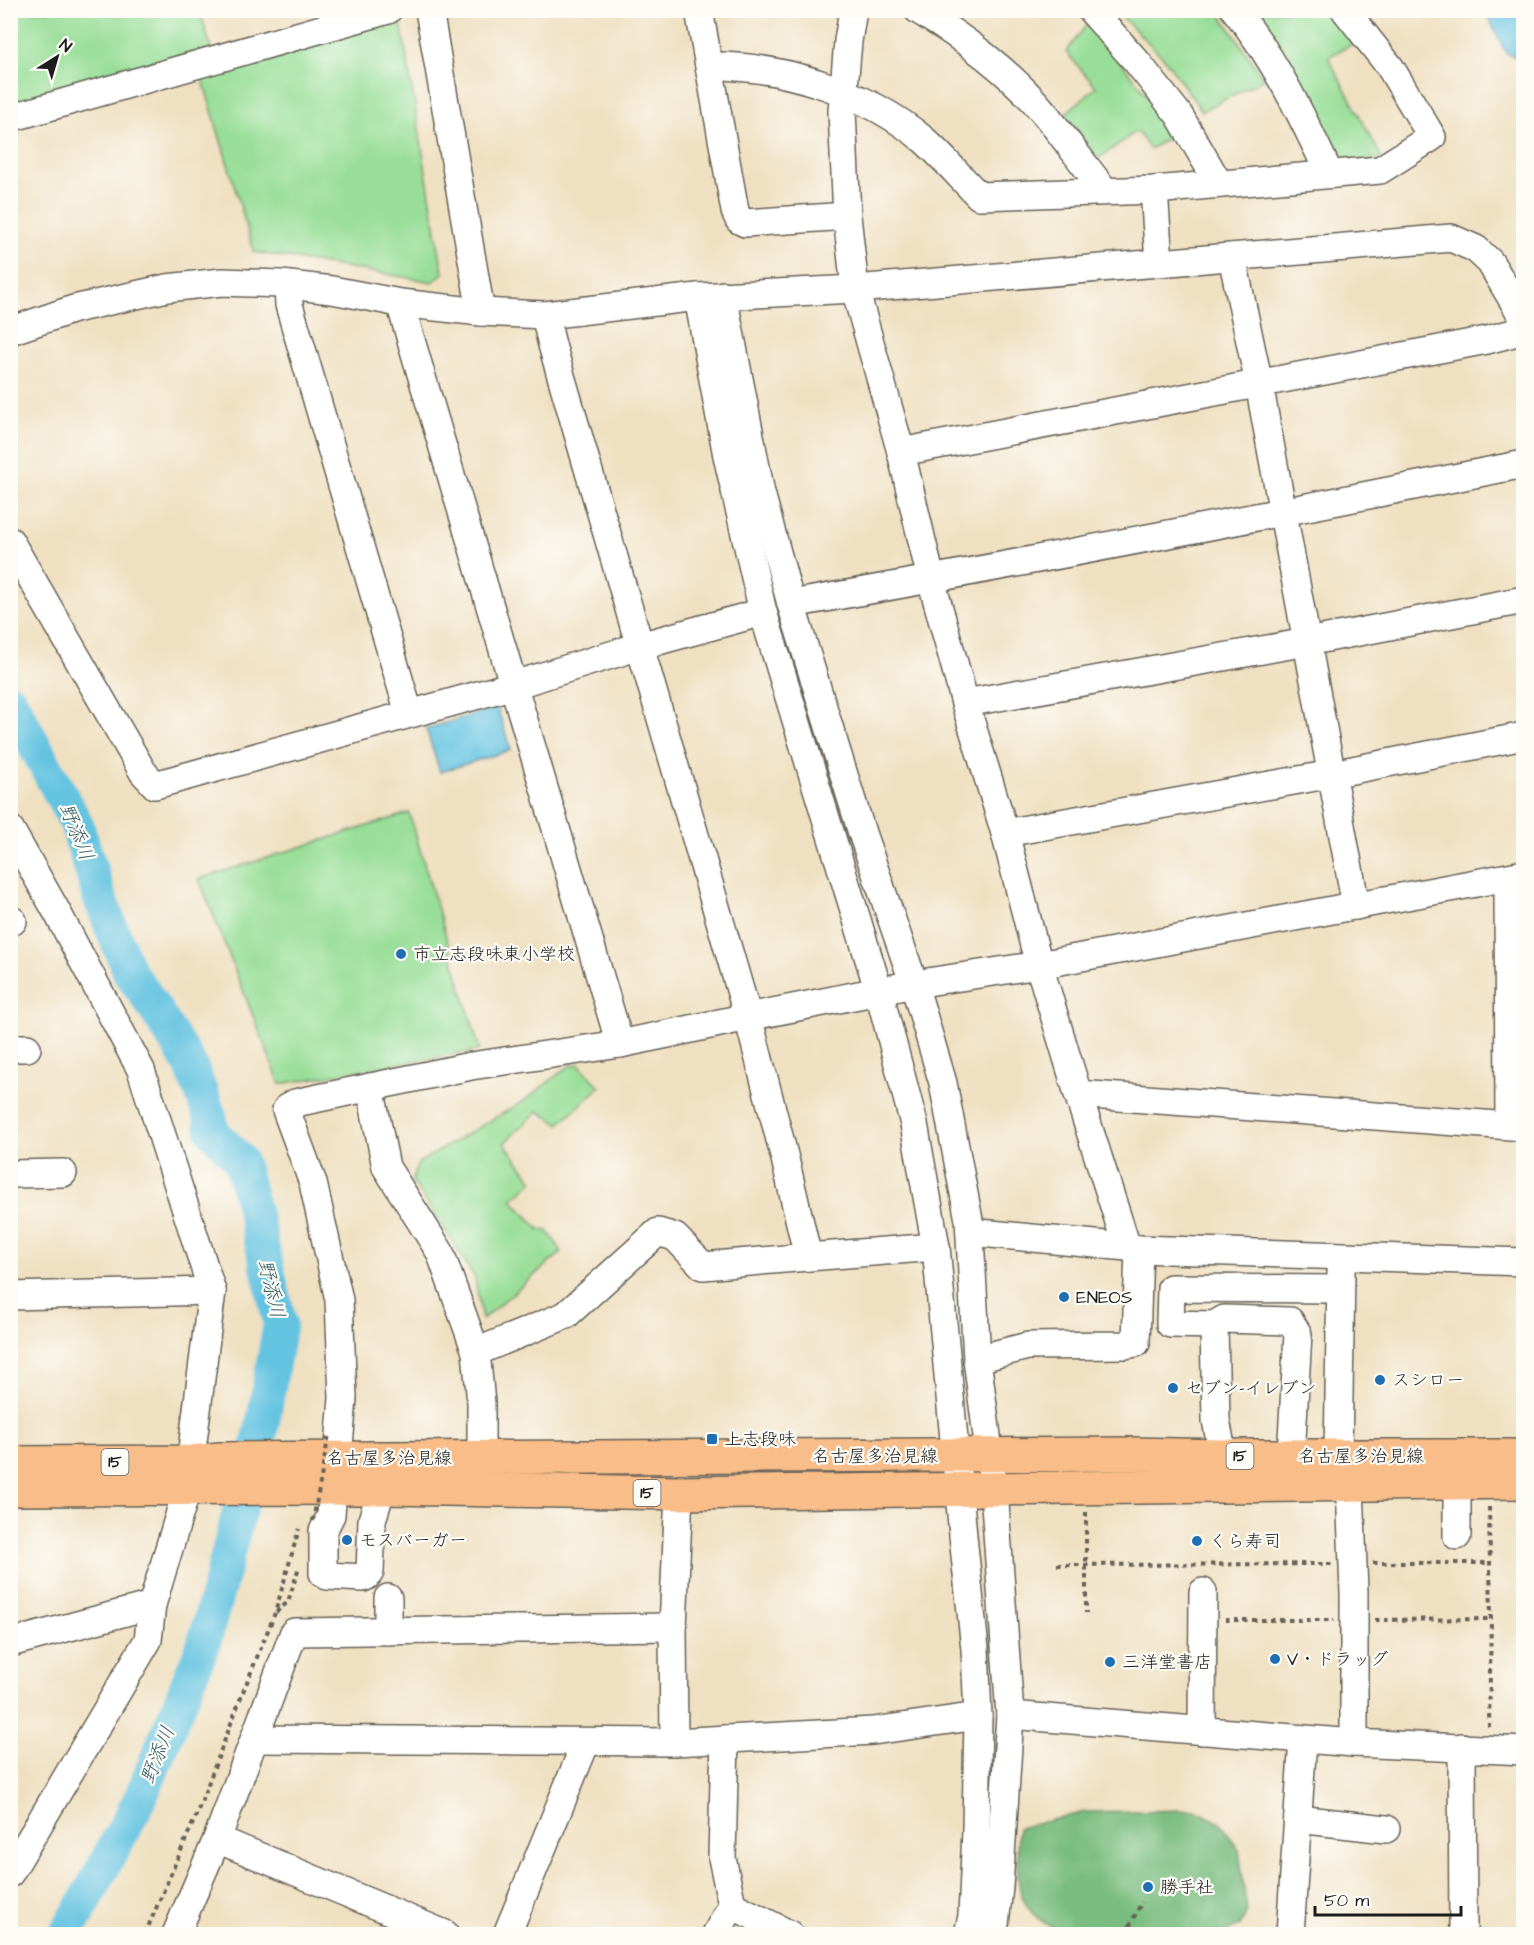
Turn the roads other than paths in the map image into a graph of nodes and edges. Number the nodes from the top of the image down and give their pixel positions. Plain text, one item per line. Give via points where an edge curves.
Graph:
1 (388, 10) edge
2 (429, 10) edge
3 (699, 10) edge
4 (853, 10) edge
5 (918, 10) edge
6 (1091, 10) edge
7 (1235, 10) edge
8 (1345, 10) edge
9 (709, 66) junction
10 (844, 93) junction
11 (10, 118) edge
12 (1329, 173) junction
13 (1219, 184) junction
14 (1154, 190) junction
15 (1105, 191) junction
16 (847, 216) junction
17 (1232, 257) junction
18 (1159, 262) junction
19 (288, 285) junction
20 (855, 289) junction
21 (711, 296) junction
22 (400, 303) junction
23 (481, 312) junction
24 (545, 315) junction
25 (1524, 320) edge
26 (1524, 330) edge
27 (10, 331) edge
28 (1260, 384) junction
29 (901, 452) junction
30 (1524, 464) edge
31 (1283, 512) junction
32 (10, 541) edge
33 (931, 579) junction
34 (1524, 600) edge
35 (791, 604) junction
36 (764, 612) junction
37 (1307, 642) junction
38 (640, 646) junction
39 (514, 685) junction
40 (965, 703) junction
41 (409, 713) junction
42 (1524, 736) edge
43 (1332, 774) junction
44 (10, 829) edge
45 (1005, 833) junction
46 (1516, 876) edge
47 (1356, 906) junction
48 (1039, 965) junction
49 (914, 984) junction
50 (879, 992) junction
51 (748, 1017) junction
52 (620, 1044) junction
53 (370, 1087) junction
54 (1078, 1094) junction
55 (1516, 1126) edge
56 (63, 1173) dead end
57 (10, 1174) edge
58 (970, 1232) junction
59 (936, 1247) junction
60 (1133, 1248) junction
61 (1341, 1256) junction
62 (808, 1257) junction
63 (1524, 1262) edge
64 (1340, 1289) junction
65 (212, 1291) junction
66 (10, 1296) edge
67 (1214, 1325) junction
68 (476, 1352) junction
69 (977, 1359) junction
70 (972, 1455) junction
71 (1222, 1456) junction
72 (1291, 1456) junction
73 (1524, 1456) edge
74 (481, 1458) junction
75 (10, 1463) edge
76 (319, 1469) junction
77 (1344, 1470) junction
78 (203, 1474) junction
79 (1524, 1482) edge
80 (1457, 1483) junction
81 (382, 1488) junction
82 (10, 1489) edge
83 (994, 1490) junction
84 (960, 1491) junction
85 (679, 1493) junction
86 (1457, 1536) dead end
87 (1203, 1592) dead end
88 (388, 1598) dead end
89 (152, 1605) junction
90 (673, 1627) junction
91 (388, 1631) junction
92 (10, 1643) edge
93 (1010, 1715) junction
94 (978, 1716) junction
95 (1202, 1731) junction
96 (255, 1739) junction
97 (725, 1739) junction
98 (1303, 1739) junction
99 (586, 1742) junction
100 (674, 1742) junction
101 (1354, 1743) junction
102 (1462, 1747) junction
103 (1524, 1751) edge
104 (1298, 1819) junction
105 (1386, 1829) dead end
106 (217, 1839) junction
107 (10, 1873) edge
108 (732, 1905) junction
109 (176, 1935) edge
110 (445, 1935) edge
111 (507, 1935) edge
112 (716, 1935) edge
113 (789, 1935) edge
114 (968, 1935) edge
115 (994, 1935) edge
116 (1290, 1935) edge
117 (1463, 1935) edge

1 - 11 street
2 - 23 street
3 - 9 street
4 - 10 street
5 - 15 street via 959,35 1001,69 1045,113
6 - 13 street via 1179,115
7 - 12 street via 1294,99
8 - 12 street via 1390,67 1432,137 1380,170
9 - 10 street via 774,71
9 - 16 street via 739,220 745,223
10 - 15 street via 873,106 923,140 979,196
10 - 16 street
12 - 13 street
13 - 14 street
14 - 15 street
14 - 18 street
16 - 20 street
17 - 18 street
17 - 25 street via 1452,238 1476,249 1490,262
17 - 28 street
18 - 20 street
19 - 22 street
19 - 27 street via 222,282 167,288 74,309
19 - 41 street via 289,304
20 - 21 street
20 - 29 street
21 - 24 street
21 - 35 street
21 - 36 street via 727,456
22 - 23 street
22 - 39 street
23 - 24 street
24 - 38 street
26 - 28 street
28 - 29 street
28 - 31 street
29 - 33 street
30 - 31 street
31 - 33 street
31 - 37 street
32 - 41 street via 155,785
33 - 35 street
33 - 40 street
34 - 37 street
35 - 49 street
36 - 38 street
36 - 50 street
37 - 40 street
37 - 43 street
38 - 39 street
38 - 51 street
39 - 41 street
39 - 52 street
40 - 45 street
42 - 43 street
43 - 45 street
43 - 47 street
44 - 65 street via 141,1070
45 - 48 street
46 - 47 street
46 - 55 street
47 - 48 street
48 - 49 street
48 - 54 street
49 - 50 street
49 - 58 street via 943,1083
50 - 51 street
50 - 59 street via 914,1124
51 - 52 street
51 - 62 street
52 - 53 street via 471,1066
53 - 68 street via 386,1167 440,1252
53 - 76 street via 295,1103 286,1110 313,1183 339,1300 343,1398
54 - 55 street
54 - 60 street
56 - 57 street
58 - 60 street
58 - 69 street
59 - 62 street
59 - 70 street
60 - 61 street
60 - 69 street via 1136,1343 1028,1346
61 - 63 street
61 - 64 street
62 - 68 street via 703,1266 675,1237 658,1232 566,1315
64 - 67 street via 1171,1287 1170,1324
64 - 77 street
65 - 66 street
65 - 78 street
67 - 71 street via 1216,1420
67 - 72 street via 1224,1319 1290,1321 1298,1334
68 - 74 street
69 - 70 street
70 - 71 main road, 名古屋多治見線 / 15
70 - 74 main road, 名古屋多治見線 / 15
70 - 83 street
70 - 84 street
71 - 72 main road, 名古屋多治見線 / 15
71 - 72 street via 1229,1414 1229,1340 1233,1333 1277,1332 1282,1337 1285,1424
72 - 77 main road, 名古屋多治見線 / 15
73 - 77 main road, 名古屋多治見線 / 15
74 - 76 main road, 名古屋多治見線 / 15
75 - 78 main road, 名古屋多治見線 / 15
76 - 78 main road, 名古屋多治見線 / 15
76 - 81 main road, 名古屋多治見線 / 15
76 - 81 street via 331,1515 323,1531 323,1573 327,1576 363,1578 370,1572 372,1520
77 - 80 main road, 名古屋多治見線 / 15
77 - 83 main road, 名古屋多治見線 / 15
77 - 101 street via 1352,1536
78 - 82 main road, 名古屋多治見線 / 15
78 - 89 street
79 - 80 main road, 名古屋多治見線 / 15
80 - 86 street
81 - 85 main road, 名古屋多治見線 / 15
83 - 84 main road, 名古屋多治見線 / 15
83 - 93 street
84 - 85 main road, 名古屋多治見線 / 15
84 - 94 street
85 - 90 street
87 - 95 street
88 - 91 street
89 - 92 street
89 - 107 street via 148,1640
90 - 91 street
90 - 100 street
91 - 96 street via 294,1632
93 - 95 street
93 - 115 street
94 - 97 street via 873,1731
94 - 114 street via 976,1831
95 - 98 street
96 - 99 street
96 - 106 street
97 - 100 street
97 - 108 street via 722,1858
98 - 101 street
98 - 104 street
99 - 100 street
99 - 111 street
101 - 102 street
102 - 103 street
102 - 117 street
104 - 105 street
104 - 116 street
106 - 109 street
106 - 110 street
108 - 112 street
108 - 113 street

